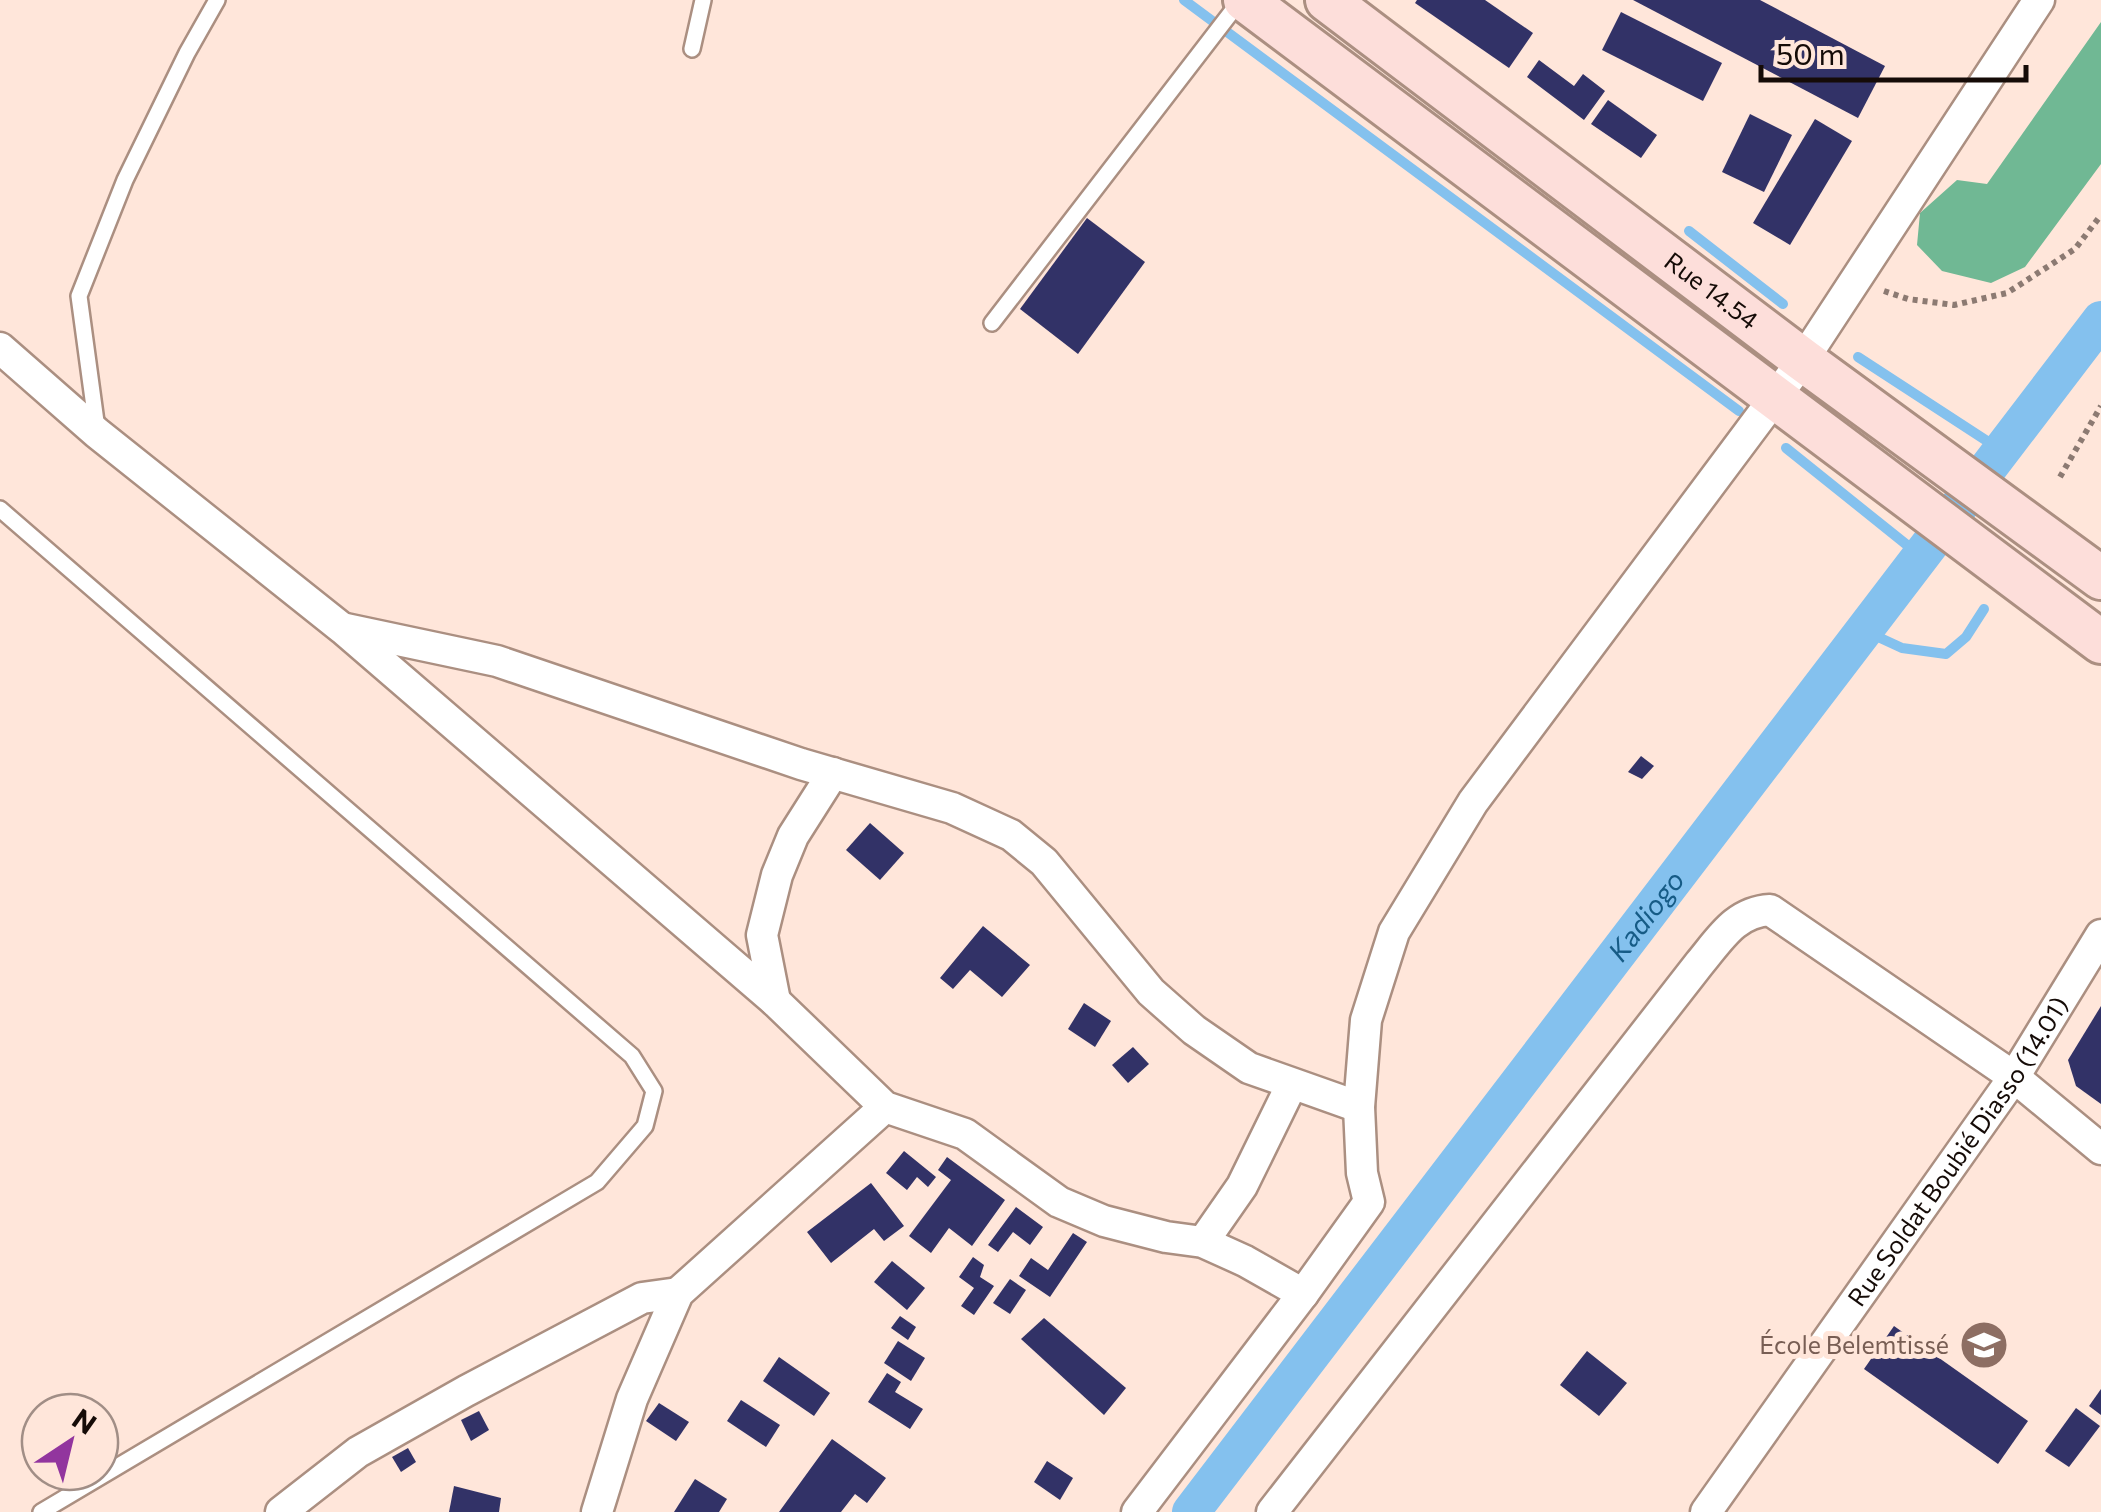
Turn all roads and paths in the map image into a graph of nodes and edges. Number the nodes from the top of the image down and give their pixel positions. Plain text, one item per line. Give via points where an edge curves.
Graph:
1 (217, 0) edge
2 (703, 0) edge
3 (1243, 0) edge
4 (1327, 0) edge
5 (2040, 0) edge
6 (692, 49) dead end
7 (2101, 215) edge
8 (1854, 282) junction
9 (992, 323) dead end
10 (0, 348) edge
11 (1803, 360) junction
12 (1774, 398) junction
13 (2101, 406) edge
14 (98, 433) junction
15 (2060, 477) dead end
16 (0, 509) edge
17 (2101, 578) edge
18 (343, 629) junction
19 (2101, 642) edge
20 (833, 774) junction
21 (2101, 935) edge
22 (774, 1001) junction
23 (2014, 1077) junction
24 (1292, 1084) junction
25 (885, 1107) junction
26 (1359, 1107) junction
27 (2101, 1149) edge
28 (1203, 1242) junction
29 (678, 1292) junction
30 (1304, 1294) junction
31 (41, 1512) edge
32 (282, 1512) edge
33 (598, 1512) edge
34 (1137, 1512) edge
35 (1272, 1512) edge
36 (1706, 1512) edge

1 - 14 lane via 125,180 79,296
2 - 6 lane
3 - 9 lane
3 - 12 main road, Rue 14.54
4 - 11 main road, Rue 14.54
5 - 8 street
7 - 8 path via 2074,249 2007,293 1954,305
8 - 11 street
10 - 14 street
11 - 12 street
11 - 17 main road, Rue 14.54
12 - 19 main road, Rue 14.54
12 - 26 street via 1473,802 1394,932 1366,1020
13 - 15 path
14 - 18 street
16 - 31 lane via 632,1056 654,1092 645,1126 597,1182
18 - 20 street via 497,660
18 - 22 street
20 - 22 street via 792,836 777,875 762,935
20 - 24 street via 952,808 1010,835 1044,862 1152,992 1194,1030 1249,1068
21 - 23 street, Rue Soldat Boubié Diasso (14.01)
22 - 25 street
23 - 27 street
23 - 35 street via 1770,910 1750,911 1699,964
23 - 36 street, Rue Soldat Boubié Diasso (14.01)
24 - 26 street
24 - 28 street via 1242,1186
25 - 28 street via 965,1134 1059,1202 1104,1221
25 - 29 street
26 - 30 street via 1369,1202
28 - 30 street
29 - 32 street via 642,1298 466,1391 358,1452
29 - 33 street via 632,1399
30 - 34 street

